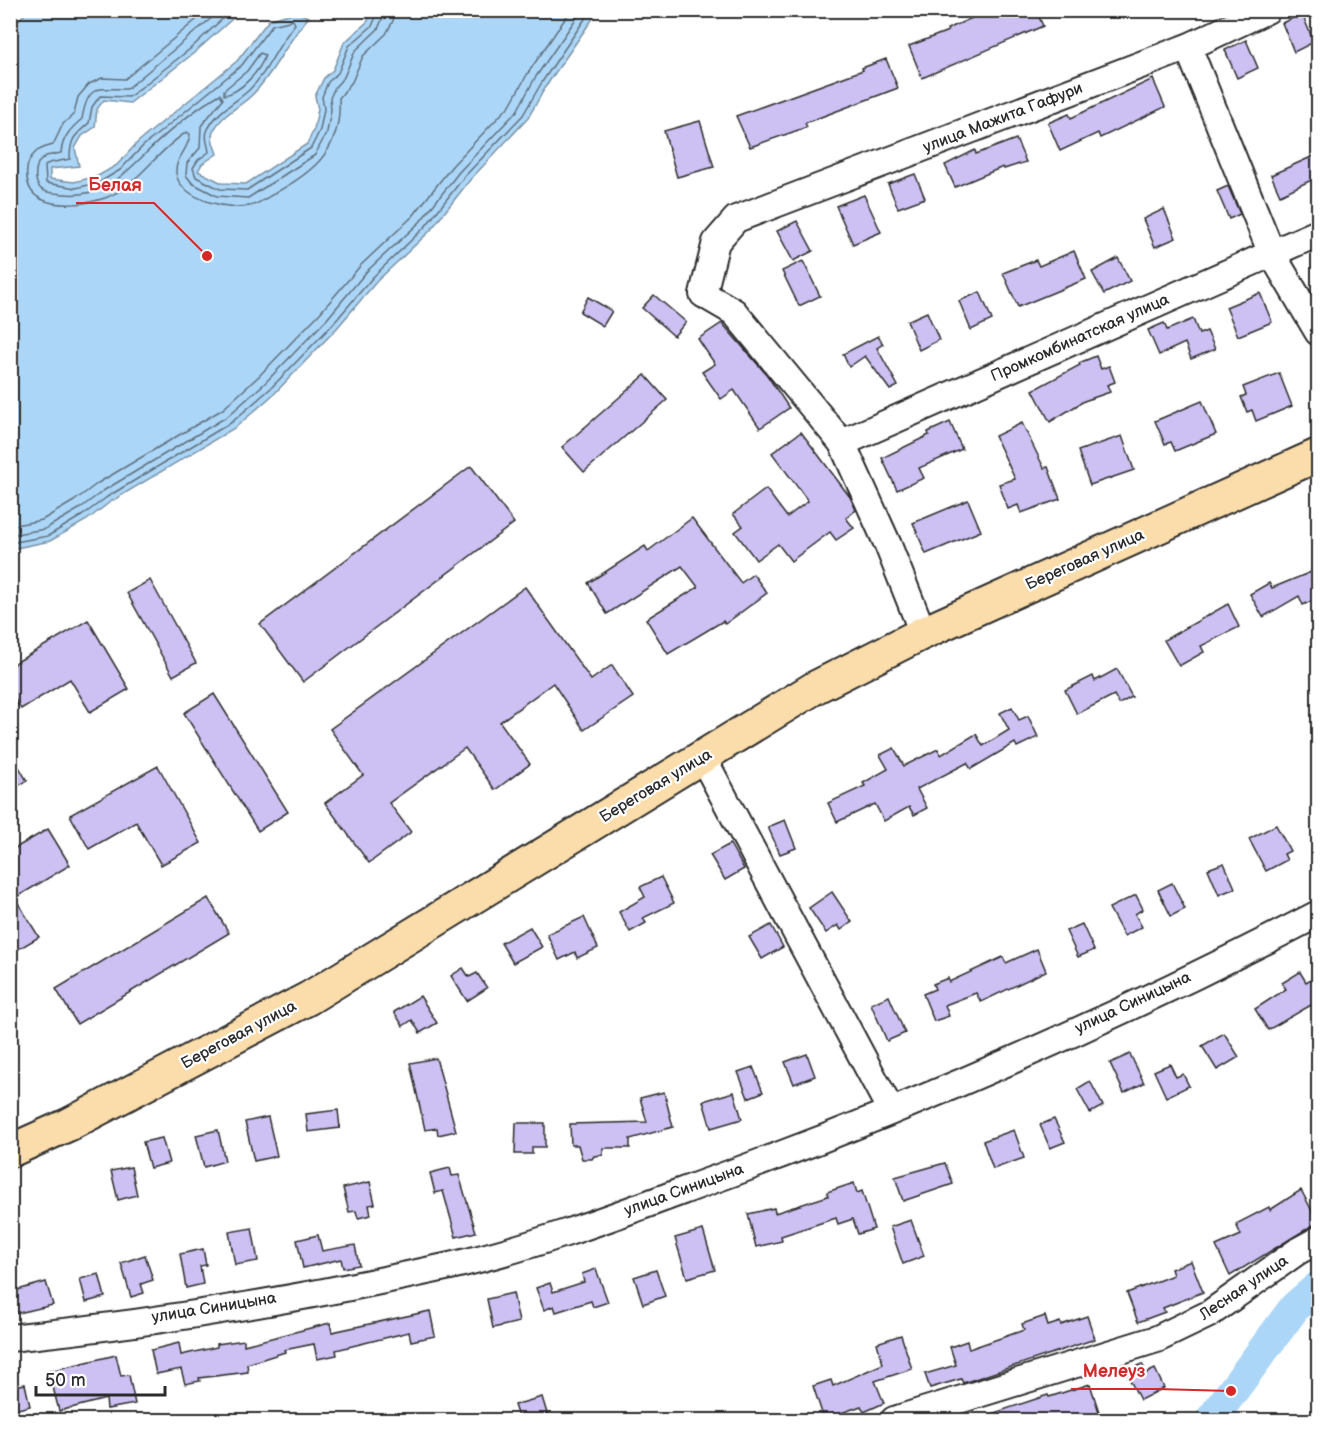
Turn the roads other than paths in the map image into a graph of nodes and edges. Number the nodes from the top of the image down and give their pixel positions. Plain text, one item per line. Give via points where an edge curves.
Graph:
1 (1267, 10) edge
2 (1188, 47) junction
3 (1318, 233) edge
4 (1272, 254) junction
5 (1318, 332) edge
6 (842, 443) junction
7 (1318, 455) edge
8 (923, 633) junction
9 (704, 758) junction
10 (1318, 914) edge
11 (891, 1111) junction
12 (10, 1151) edge
13 (1318, 1240) edge
14 (10, 1338) edge
15 (894, 1420) edge

1 - 2 street, улица Мажита Гафури
2 - 4 street
2 - 6 street, улица Мажита Гафури via 736,219 716,242 702,294 734,312
3 - 4 street, Промкомбинатская улица
4 - 5 street
4 - 6 street, Промкомбинатская улица
6 - 8 street
7 - 8 main road, Береговая улица
8 - 9 main road, Береговая улица via 816,687
9 - 11 street
9 - 12 main road, Береговая улица via 309,998 70,1124
10 - 11 street, улица Синицына via 1160,992
11 - 14 street, улица Синицына via 572,1231 451,1265 232,1307
13 - 15 street, Лесная улица via 1209,1314 1157,1339

